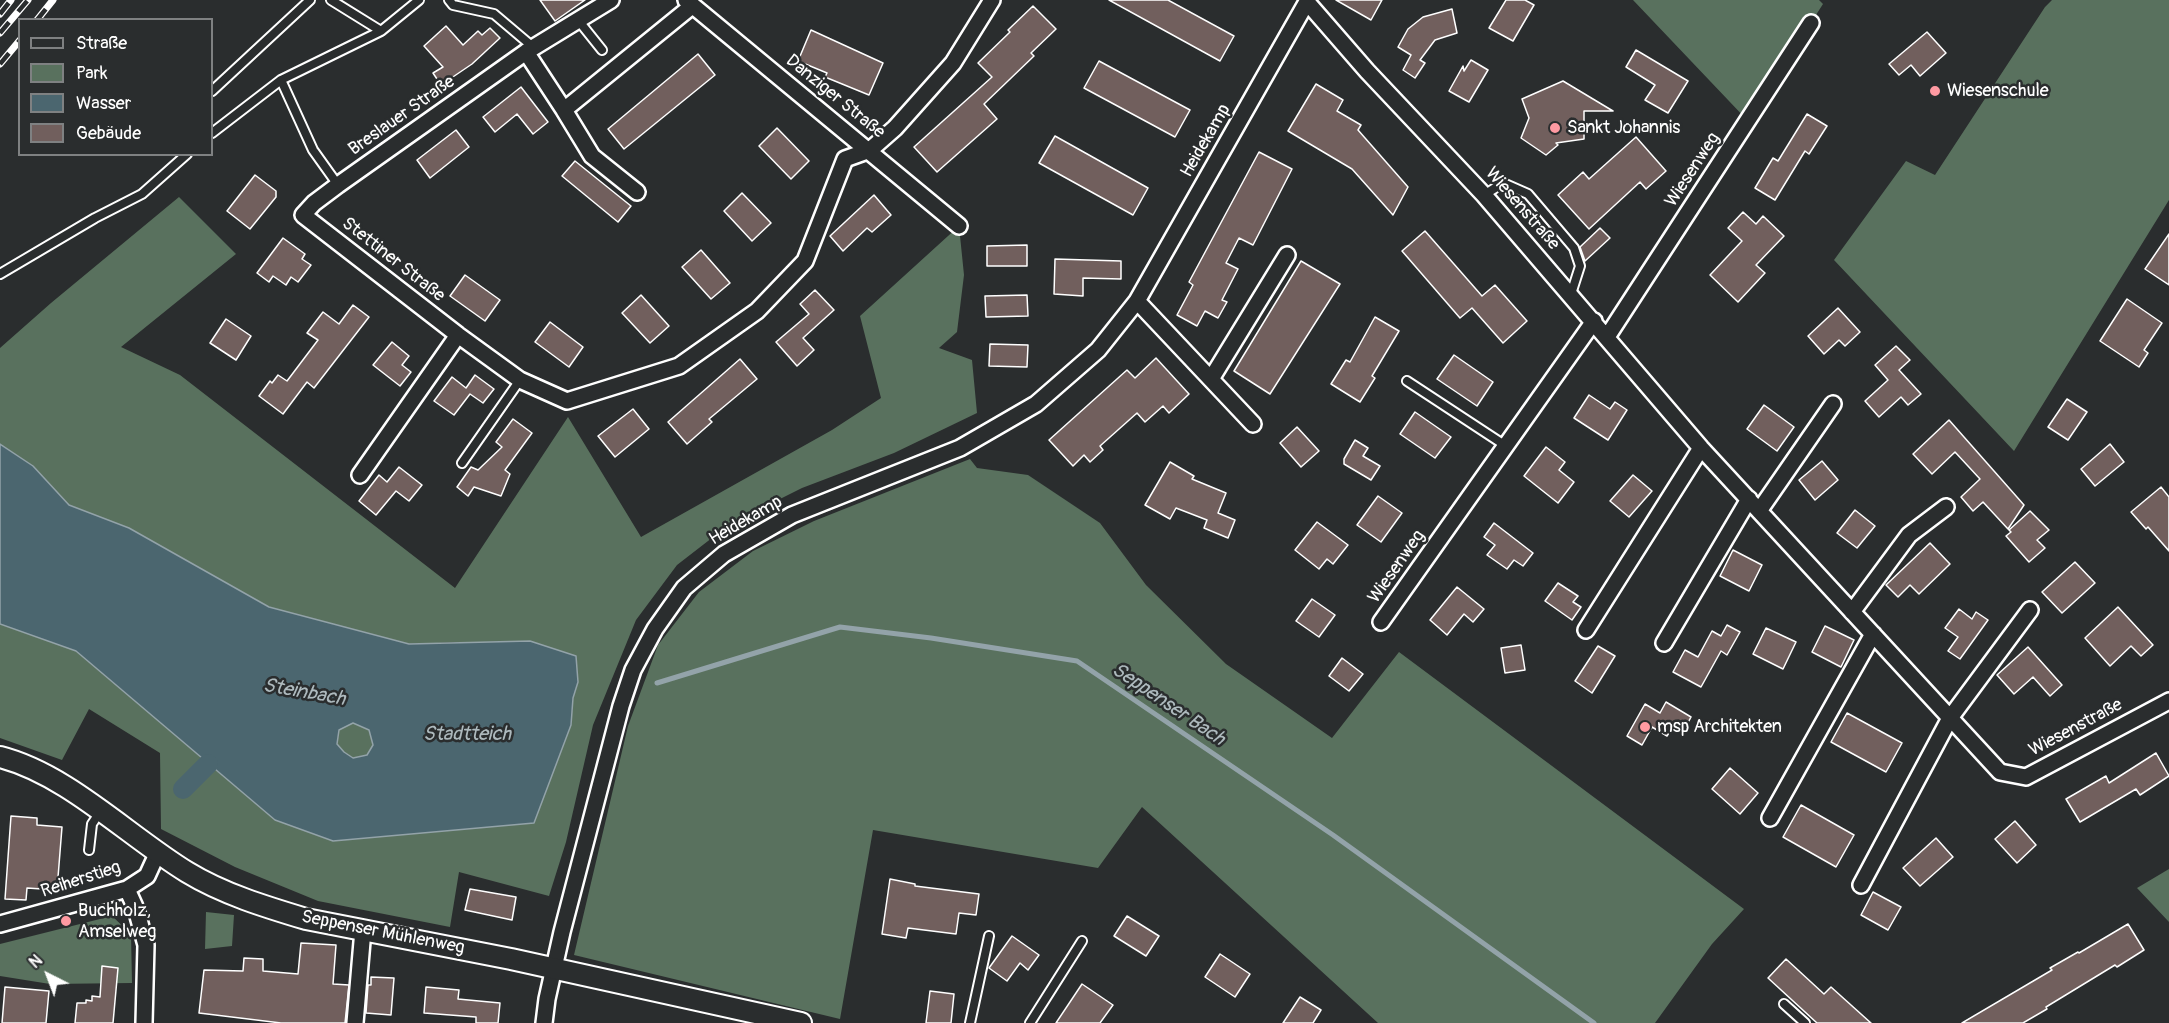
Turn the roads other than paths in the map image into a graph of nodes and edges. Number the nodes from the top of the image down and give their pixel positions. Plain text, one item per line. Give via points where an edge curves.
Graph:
1 (310, 0) edge
2 (331, 0) edge
3 (419, 0) edge
4 (449, 0) edge
5 (610, 0) edge
6 (992, 0) edge
7 (1307, 1) edge
8 (689, 3) edge
9 (587, 5) edge
10 (578, 20) junction
11 (1810, 23) dead end
12 (381, 31) junction
13 (530, 50) junction
14 (602, 50) dead end
15 (281, 80) junction
16 (213, 90) edge
17 (564, 110) junction
18 (213, 133) edge
19 (870, 150) junction
20 (185, 156) edge
21 (338, 185) junction
22 (637, 192) dead end
23 (1484, 195) junction
24 (303, 215) joint
25 (958, 226) dead end
26 (1287, 255) dead end
27 (0, 274) edge
28 (1571, 294) junction
29 (1137, 301) junction
30 (1594, 321) junction
31 (458, 335) junction
32 (1607, 337) junction
33 (520, 380) junction
34 (1211, 380) junction
35 (1407, 381) dead end
36 (1833, 404) dead end
37 (1253, 424) dead end
38 (1506, 446) junction
39 (1701, 448) junction
40 (462, 463) dead end
41 (360, 476) dead end
42 (1754, 505) junction
43 (1947, 507) dead end
44 (2030, 610) dead end
45 (1852, 612) junction
46 (1381, 622) dead end
47 (1586, 630) dead end
48 (1873, 634) junction
49 (1664, 643) dead end
50 (2169, 701) edge
51 (1950, 718) junction
52 (0, 757) edge
53 (101, 810) junction
54 (1770, 818) dead end
55 (89, 850) dead end
56 (158, 852) junction
57 (1861, 885) dead end
58 (127, 889) junction
59 (0, 924) edge
60 (363, 930) junction
61 (989, 936) dead end
62 (1082, 941) dead end
63 (554, 968) junction
64 (1784, 1004) dead end
65 (779, 1021) edge
66 (144, 1023) edge
67 (355, 1023) edge
68 (544, 1023) edge
69 (801, 1023) edge
70 (970, 1023) edge
71 (1030, 1023) edge
72 (1805, 1023) edge

1 - 16 lane
2 - 12 lane
3 - 12 lane
4 - 13 lane via 453,5 494,14
5 - 9 street, Breslauer Straße
6 - 19 street via 953,63 896,128
7 - 23 street, Wiesenstraße
7 - 29 street, Heidekamp
8 - 17 street
8 - 19 street, Danziger Straße
9 - 10 street, Breslauer Straße
10 - 13 street, Breslauer Straße
10 - 14 lane
11 - 32 street, Wiesenweg
12 - 15 lane
13 - 17 street
13 - 21 street, Breslauer Straße
15 - 18 lane
15 - 21 lane via 313,150
17 - 22 street via 592,156
19 - 25 street, Danziger Straße
19 - 33 street, Stettiner Straße via 844,159 806,261 757,311 678,366 567,401
20 - 27 lane via 142,194
21 - 24 street, Breslauer Straße
23 - 28 street, Wiesenstraße
23 - 28 lane via 1503,183 1528,194 1574,248 1580,266
24 - 31 street, Stettiner Straße
26 - 34 street
28 - 30 street, Wiesenstraße
29 - 34 street
29 - 63 street, Heidekamp via 1098,350 1036,404 960,448 761,531 724,554 684,588 633,670
30 - 32 street, Wiesenstraße
30 - 38 street, Wiesenweg
31 - 33 street, Stettiner Straße
31 - 41 street
32 - 39 street, Wiesenstraße
33 - 40 lane
34 - 37 street
35 - 38 lane
36 - 42 street
38 - 46 street, Wiesenweg
39 - 42 street, Wiesenstraße
39 - 47 street
42 - 45 street, Wiesenstraße
42 - 49 street
43 - 45 street via 1909,535
44 - 51 street
45 - 48 street, Wiesenstraße
48 - 51 street, Wiesenstraße
48 - 54 street
50 - 51 street, Wiesenstraße via 2026,777 2000,772
51 - 57 street
52 - 53 street, Seppenser Mühlenweg via 20,762
53 - 55 lane via 92,825
53 - 56 street, Seppenser Mühlenweg
56 - 58 street, Reiherstieg via 147,876
56 - 60 street, Seppenser Mühlenweg via 222,890 306,919
58 - 59 street, Reiherstieg
58 - 66 street via 146,945
60 - 63 street, Seppenser Mühlenweg
60 - 67 street
61 - 70 lane
62 - 71 lane
63 - 65 street, Seppenser Mühlenweg
63 - 68 street, Heidekamp
64 - 72 lane
65 - 69 street, Seppenser Mühlenweg

